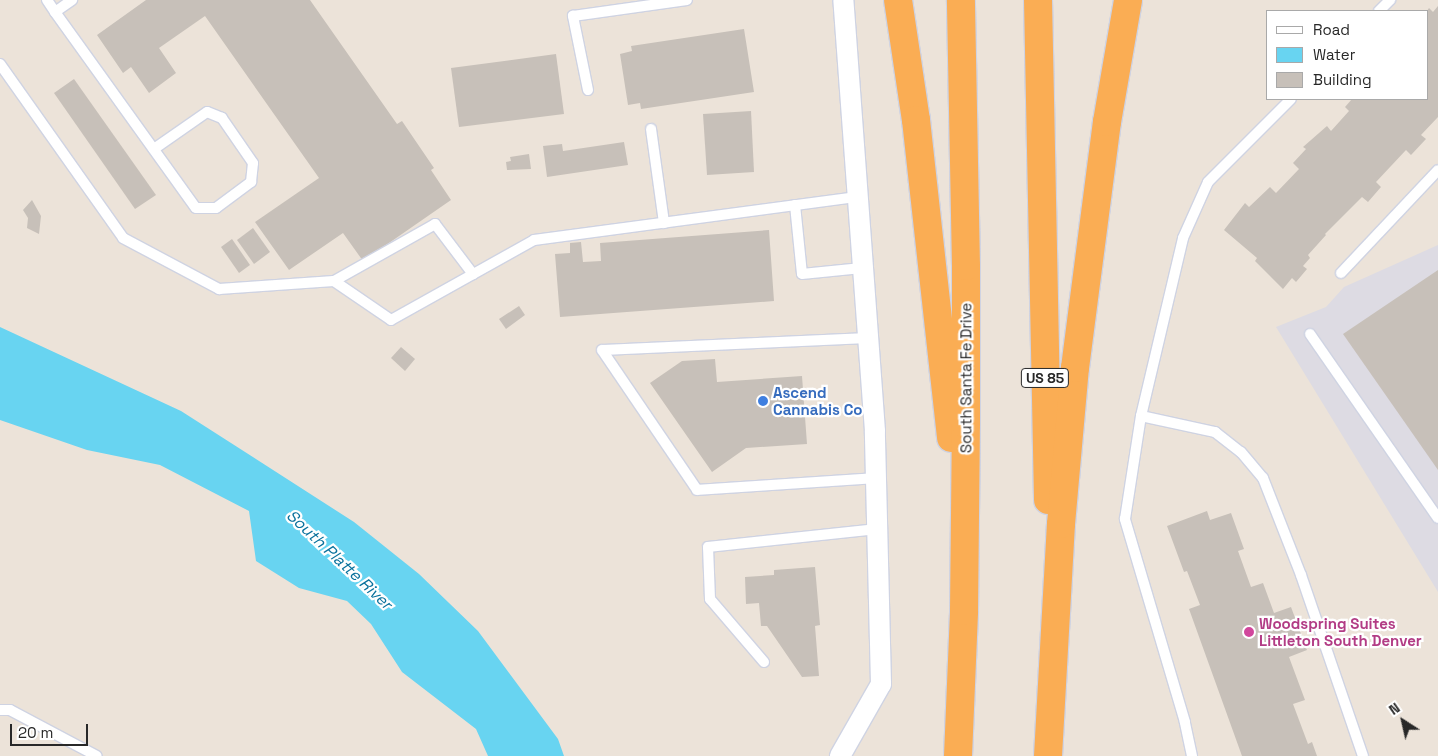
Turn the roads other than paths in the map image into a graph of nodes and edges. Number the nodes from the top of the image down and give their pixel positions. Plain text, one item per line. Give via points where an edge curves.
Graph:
1 (47, 0) edge
2 (72, 0) edge
3 (687, 0) edge
4 (843, 0) edge
5 (898, 0) edge
6 (961, 0) edge
7 (1038, 0) edge
8 (1128, 0) edge
9 (1390, 0) edge
10 (1380, 10) edge
11 (55, 12) junction
12 (0, 64) edge
13 (588, 90) dead end
14 (1290, 100) edge
15 (652, 129) dead end
16 (154, 149) junction
17 (1438, 170) edge
18 (857, 197) junction
19 (795, 205) junction
20 (664, 223) junction
21 (862, 268) junction
22 (1341, 273) dead end
23 (473, 274) junction
24 (334, 281) junction
25 (1310, 334) dead end
26 (868, 338) junction
27 (1141, 416) junction
28 (876, 478) junction
29 (1438, 518) edge
30 (877, 529) junction
31 (964, 611) junction
32 (764, 662) dead end
33 (0, 710) edge
34 (97, 756) edge
35 (840, 756) edge
36 (958, 756) edge
37 (1047, 756) edge
38 (1192, 756) edge
39 (1363, 756) edge

1 - 11 lane
2 - 11 lane
3 - 13 lane via 573,16
4 - 18 street
5 - 31 highway via 927,212 950,431
6 - 31 highway, South Santa Fe Drive via 966,266
7 - 37 highway, US 85 via 1048,548
8 - 37 highway via 1107,122 1074,368
9 - 10 lane
11 - 16 lane
12 - 24 lane via 122,238 219,289
14 - 27 lane via 1208,182 1183,238
15 - 20 lane
16 - 16 lane via 196,208 216,208 251,182 253,163 222,118 207,112
17 - 22 lane
18 - 19 lane
18 - 21 street
19 - 20 lane
19 - 21 lane via 802,274
20 - 23 lane via 534,240
21 - 26 street
23 - 24 lane via 391,320
23 - 24 lane via 435,224
25 - 29 lane
26 - 28 street
26 - 28 lane via 602,350 697,490
27 - 38 lane via 1126,519
27 - 39 lane via 1215,432 1240,452 1263,478 1301,575
28 - 30 street
30 - 32 lane via 708,547 710,599
30 - 35 street via 881,684
31 - 36 highway, South Santa Fe Drive
33 - 34 lane via 10,710

